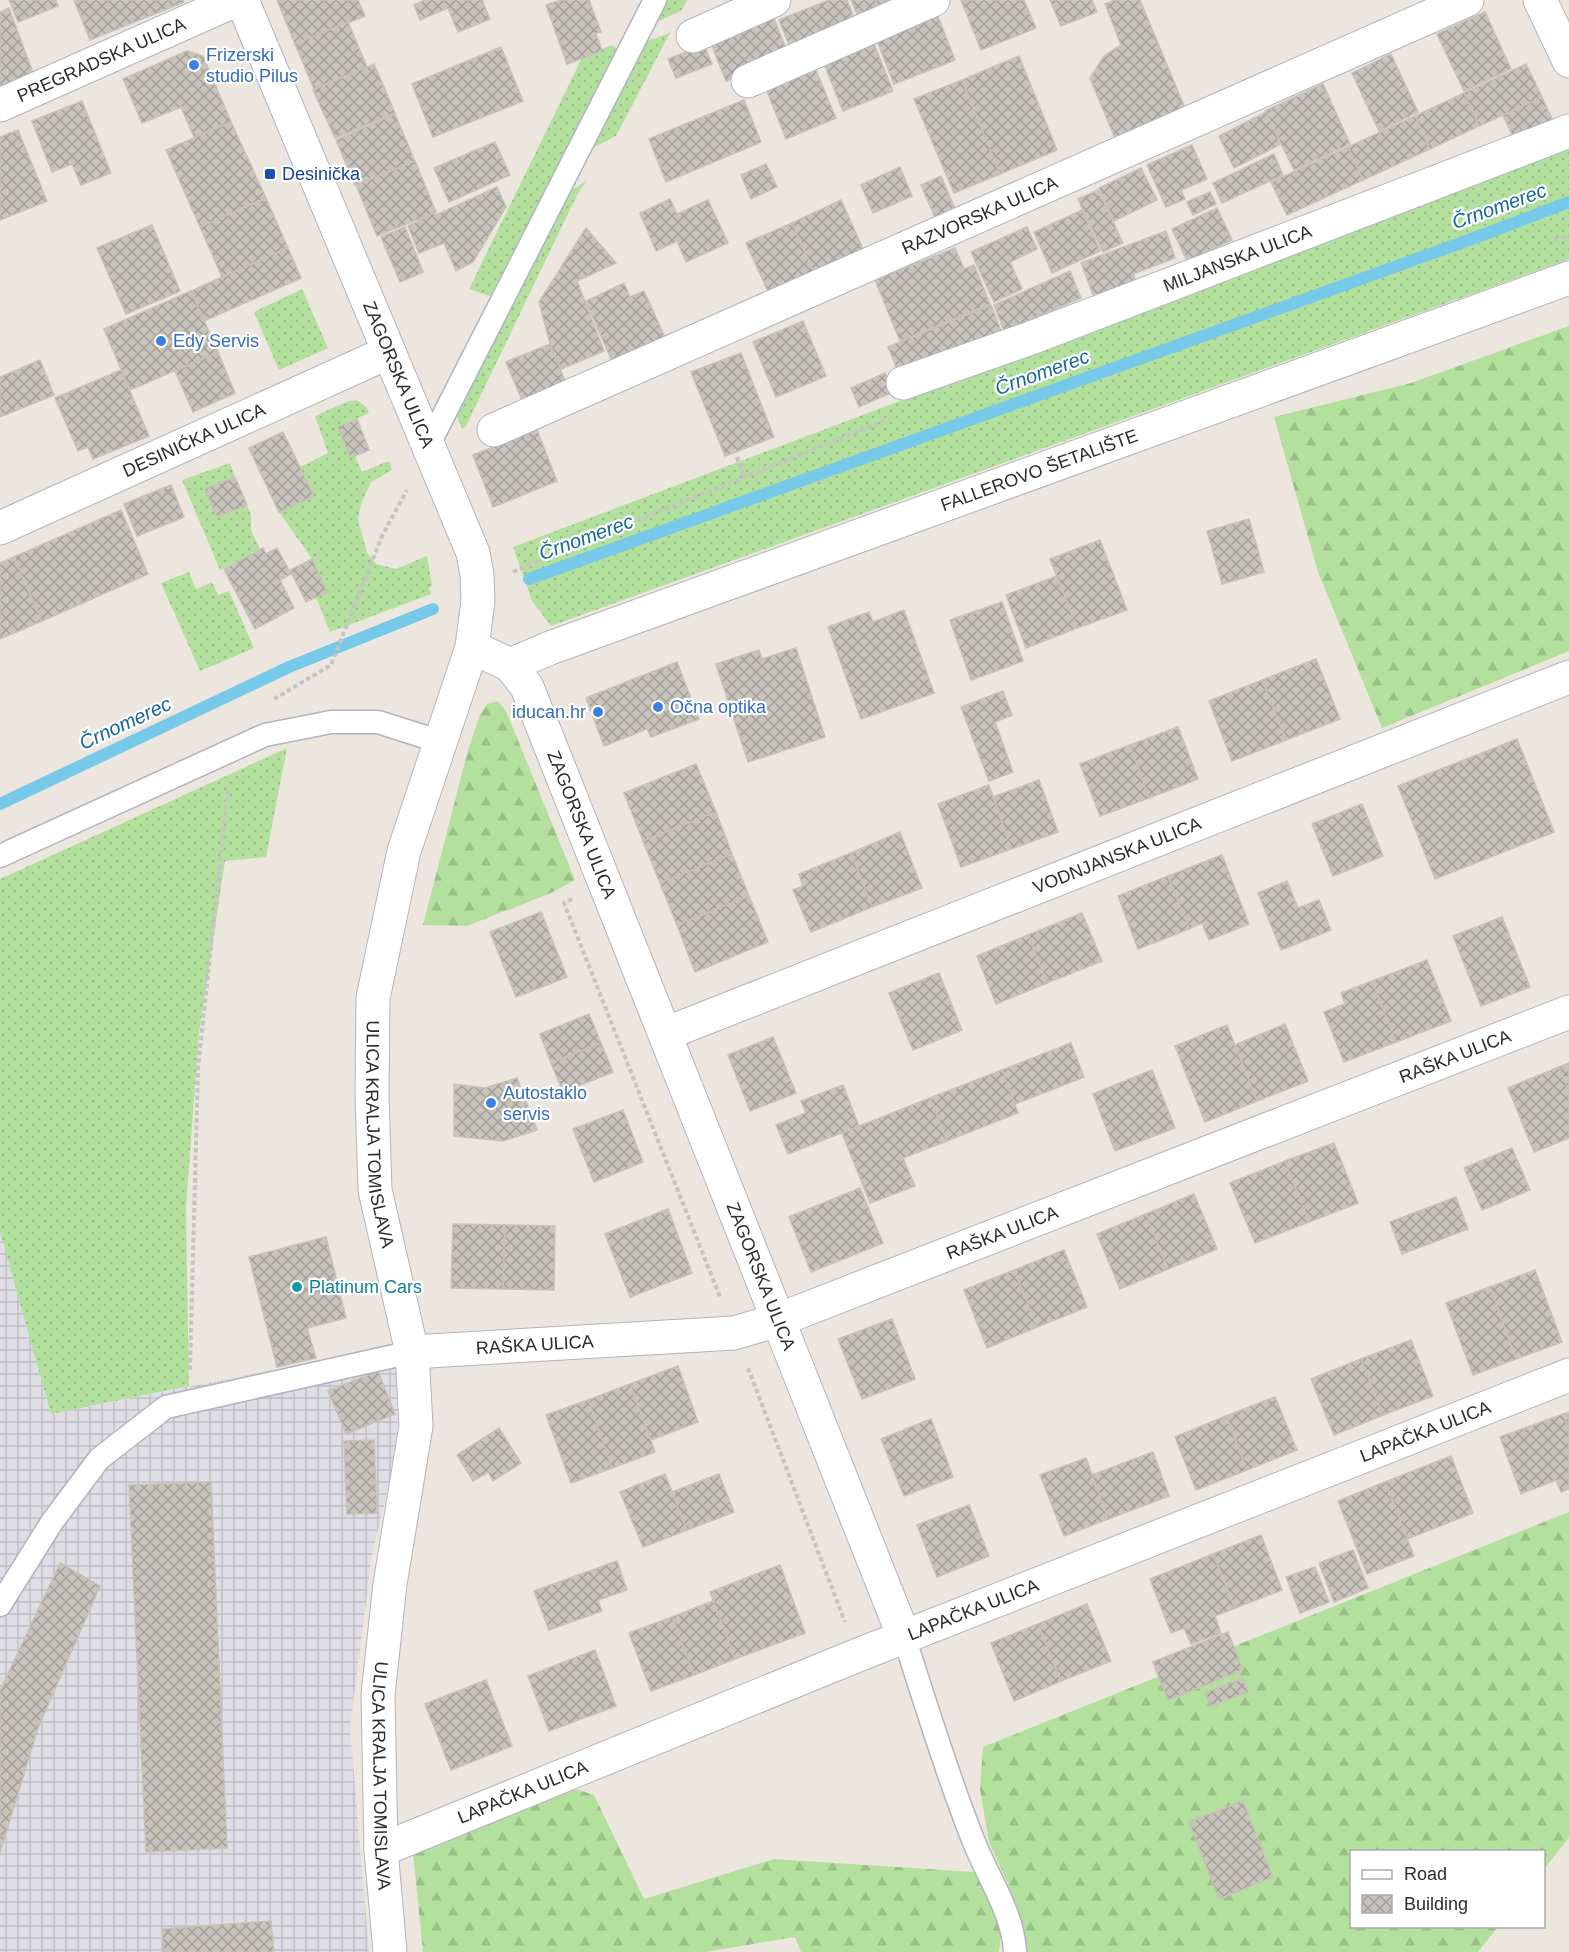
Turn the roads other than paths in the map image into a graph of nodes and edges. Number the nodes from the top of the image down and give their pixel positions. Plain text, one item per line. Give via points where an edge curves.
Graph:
1 (236, 0) edge
2 (242, 0) edge
3 (655, 0) edge
4 (774, 0) edge
5 (933, 0) edge
6 (1467, 0) edge
7 (1540, 0) edge
8 (693, 36) dead end
9 (1569, 61) edge
10 (748, 81) dead end
11 (0, 105) edge
12 (1569, 131) edge
13 (1569, 278) edge
14 (389, 352) junction
15 (903, 383) dead end
16 (494, 430) dead end
17 (428, 446) junction
18 (0, 528) edge
19 (472, 646) junction
20 (510, 665) junction
21 (1569, 677) edge
22 (441, 742) junction
23 (0, 856) edge
24 (1569, 1012) edge
25 (665, 1034) junction
26 (778, 1320) junction
27 (412, 1352) junction
28 (1569, 1375) edge
29 (0, 1605) edge
30 (904, 1637) junction
31 (381, 1850) junction
32 (390, 1952) edge
33 (1015, 1952) edge

1 - 11 street, PREGRADSKA ULICA
2 - 14 street, ZAGORSKA ULICA
3 - 17 lane
4 - 8 street
5 - 10 street
6 - 16 street, RAZVORSKA ULICA
7 - 9 street
12 - 15 street, MILJANSKA ULICA via 1031,338
13 - 20 street, FALLEROVO ŠETALIŠTE
14 - 17 street, ZAGORSKA ULICA
14 - 18 street, DESINIĆKA ULICA
17 - 19 street, ZAGORSKA ULICA via 473,553 478,601
19 - 20 street, ZAGORSKA ULICA
19 - 22 street, ULICA KRALJA TOMISLAVA
20 - 25 street, ZAGORSKA ULICA via 527,687
21 - 25 street, VODNJANSKA ULICA
22 - 23 lane via 378,722 331,722 265,735
22 - 27 street, ULICA KRALJA TOMISLAVA via 404,851 373,998 375,1190
24 - 26 street, RAŠKA ULICA
25 - 26 street, ZAGORSKA ULICA
26 - 27 street, RAŠKA ULICA via 734,1333
26 - 30 street, ZAGORSKA ULICA
27 - 29 lane via 166,1407 99,1459 52,1522
27 - 31 street, ULICA KRALJA TOMISLAVA via 416,1426 390,1584 378,1695
28 - 30 street, LAPAČKA ULICA
30 - 31 street, LAPAČKA ULICA
30 - 33 lane via 972,1838 1006,1912
31 - 32 street, ULICA KRALJA TOMISLAVA

